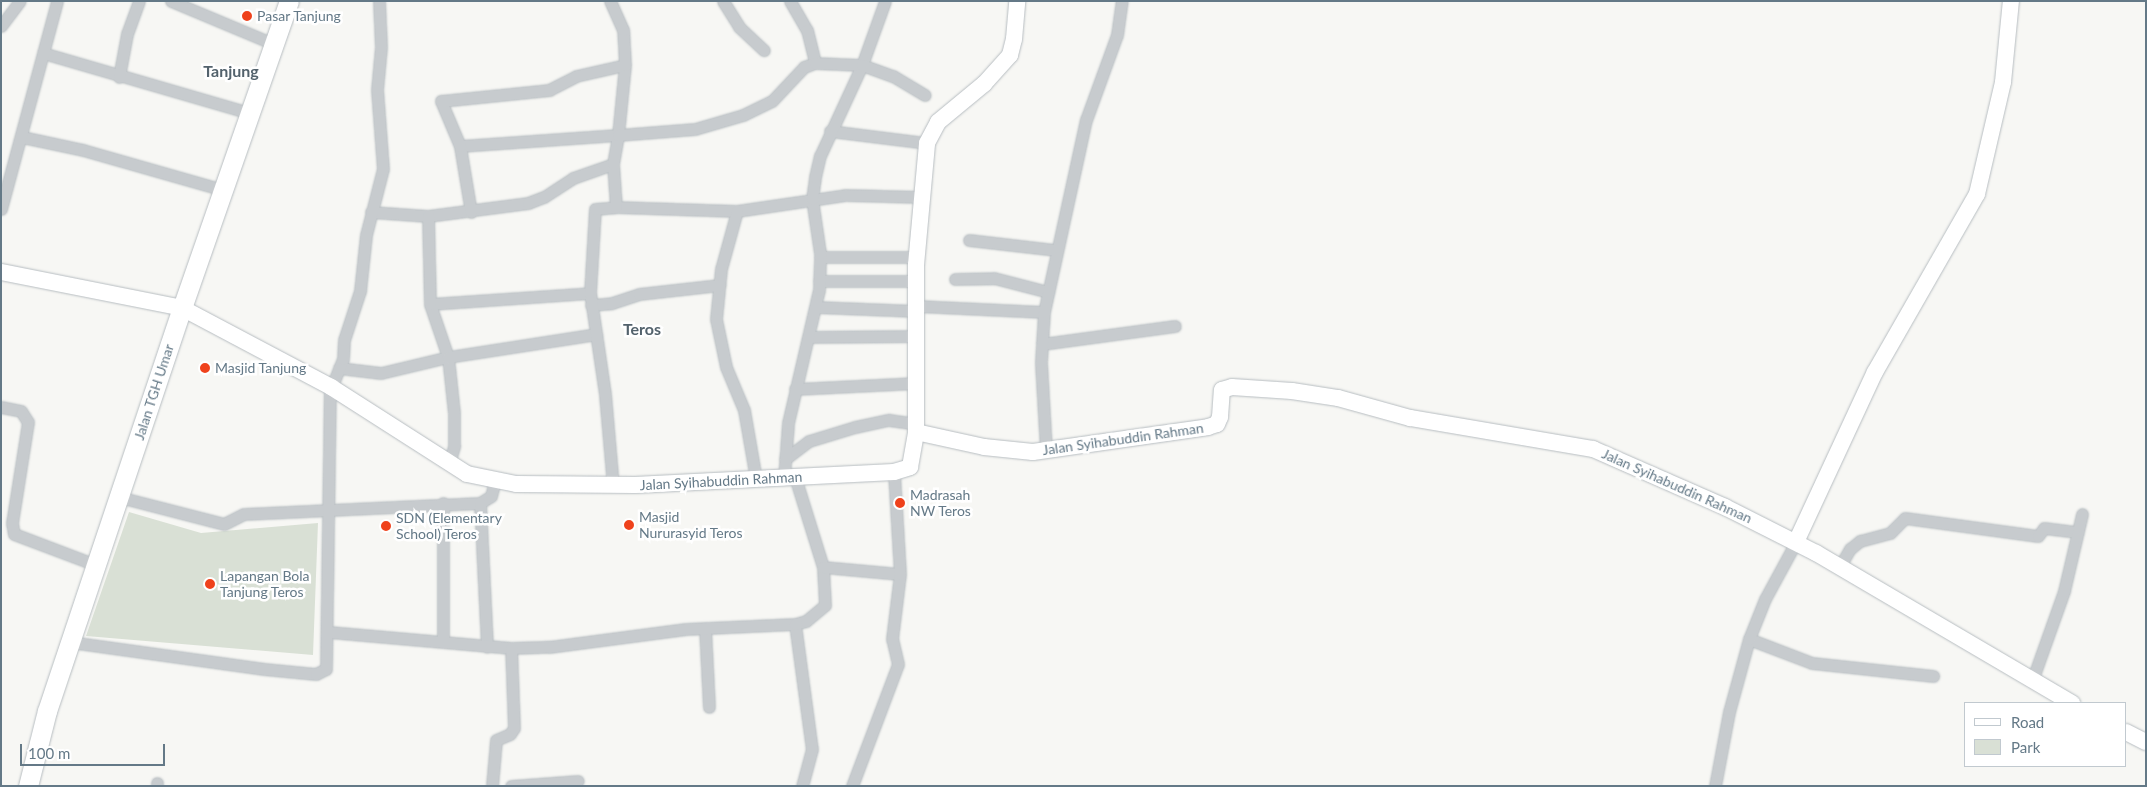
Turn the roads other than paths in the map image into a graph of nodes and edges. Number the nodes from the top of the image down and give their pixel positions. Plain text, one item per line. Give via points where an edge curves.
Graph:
1 (20, 1) edge
2 (57, 1) edge
3 (139, 1) edge
4 (170, 1) edge
5 (289, 1) edge
6 (379, 1) edge
7 (610, 1) edge
8 (723, 1) edge
9 (790, 1) edge
10 (885, 1) edge
11 (1017, 1) edge
12 (1122, 1) edge
13 (2011, 1) edge
14 (1, 26) edge
15 (274, 44) junction
16 (764, 50) dead end
17 (43, 53) junction
18 (815, 63) junction
19 (625, 65) junction
20 (862, 65) junction
21 (119, 76) junction
22 (925, 95) dead end
23 (250, 113) junction
24 (830, 131) junction
25 (618, 135) junction
26 (22, 137) junction
27 (927, 143) junction
28 (460, 146) junction
29 (614, 164) junction
30 (223, 190) junction
31 (921, 197) junction
32 (812, 199) junction
33 (616, 207) junction
34 (1, 209) edge
35 (737, 211) junction
36 (371, 212) junction
37 (471, 212) junction
38 (428, 216) junction
39 (969, 240) dead end
40 (1056, 250) junction
41 (820, 257) junction
42 (917, 257) junction
43 (1, 272) edge
44 (955, 279) dead end
45 (819, 281) junction
46 (916, 281) junction
47 (718, 286) junction
48 (1048, 292) junction
49 (590, 293) junction
50 (430, 304) junction
51 (591, 305) junction
52 (816, 307) junction
53 (182, 308) junction
54 (917, 308) junction
55 (1044, 312) junction
56 (1175, 326) dead end
57 (596, 334) junction
58 (917, 336) junction
59 (809, 337) junction
60 (1042, 344) junction
61 (448, 357) junction
62 (340, 368) junction
63 (917, 383) junction
64 (331, 387) junction
65 (795, 389) junction
66 (1, 407) edge
67 (916, 428) junction
68 (1046, 450) junction
69 (785, 459) junction
70 (449, 464) junction
71 (894, 472) junction
72 (790, 478) junction
73 (756, 479) junction
74 (495, 481) junction
75 (613, 486) junction
76 (119, 497) junction
77 (443, 503) junction
78 (480, 503) junction
79 (328, 511) junction
80 (2082, 514) dead end
81 (2078, 532) junction
82 (1796, 542) junction
83 (96, 565) junction
84 (1840, 566) junction
85 (823, 567) junction
86 (900, 574) junction
87 (796, 624) junction
88 (705, 628) junction
89 (329, 632) junction
90 (1749, 639) junction
91 (70, 642) junction
92 (443, 642) junction
93 (487, 646) junction
94 (511, 648) junction
95 (1933, 676) dead end
96 (2032, 681) junction
97 (2070, 702) edge
98 (709, 707) dead end
99 (2127, 732) edge
100 (2146, 742) edge
101 (578, 781) dead end
102 (28, 786) edge
103 (492, 786) edge
104 (511, 786) edge
105 (802, 786) edge
106 (852, 786) edge
107 (1715, 786) edge

1 - 14 street
2 - 17 street
3 - 21 street via 127,34
4 - 15 street
5 - 15 main road, Jalan TGH Umar
6 - 36 street via 381,47 377,90 384,157
7 - 19 street via 623,30
8 - 16 street via 739,27
9 - 18 street via 807,30
10 - 20 street
11 - 27 street via 1010,55 984,84 938,122
12 - 40 street via 1117,35 1086,120 1075,179
13 - 82 street via 2003,82 1977,194 1875,372
15 - 23 main road, Jalan TGH Umar
17 - 21 street
17 - 26 street
18 - 20 street
18 - 25 street via 804,67 772,100 743,115 695,128
19 - 25 street
19 - 28 street via 576,76 549,90 442,100
20 - 22 street via 893,76
20 - 24 street
21 - 23 street
23 - 30 main road, Jalan TGH Umar
24 - 27 street
24 - 32 street via 820,156
25 - 28 street
25 - 29 street
26 - 30 street via 83,150
26 - 34 street
27 - 31 street
28 - 37 street
29 - 33 street
29 - 37 street via 573,178 544,197 528,203
30 - 53 main road, Jalan TGH Umar
31 - 32 street via 845,195
31 - 42 street
32 - 35 street
32 - 41 street
33 - 35 street
33 - 49 street via 595,209
35 - 47 street
36 - 38 street
36 - 62 street via 362,283 345,334
37 - 38 street
38 - 50 street
39 - 40 street
40 - 48 street
41 - 42 street
41 - 45 street
42 - 46 street
43 - 53 street, Jalan Syihabuddin Rahman
44 - 48 street via 994,278
45 - 46 street
45 - 52 street
46 - 54 street
47 - 51 street via 639,294 612,304
47 - 73 street via 716,319 722,356 744,410
48 - 55 street
49 - 50 street
49 - 51 street
50 - 61 street
51 - 57 street
52 - 54 street
52 - 59 street
53 - 64 street, Jalan Syihabuddin Rahman
53 - 76 main road, Jalan TGH Umar
54 - 55 street
54 - 58 street
55 - 60 street
56 - 60 street
57 - 61 street
57 - 75 street
58 - 59 street
58 - 63 street
59 - 65 street
60 - 68 street
61 - 62 street via 381,373
61 - 70 street via 454,427
62 - 64 street
63 - 65 street
63 - 67 street
64 - 70 street, Jalan Syihabuddin Rahman
64 - 79 street
65 - 69 street
66 - 83 street via 21,411 28,422 12,523 14,534
67 - 68 street, Jalan Syihabuddin Rahman via 984,447 1021,452
67 - 69 street via 889,420 855,427 809,441
67 - 71 street via 910,467
68 - 82 street, Jalan Syihabuddin Rahman via 1214,426 1220,417 1220,394 1226,388 1292,391 1338,398 1410,418 1593,449
69 - 72 street
70 - 74 street, Jalan Syihabuddin Rahman via 467,474
71 - 72 street, Jalan Syihabuddin Rahman
71 - 86 street
72 - 73 street, Jalan Syihabuddin Rahman
72 - 85 street
73 - 75 street, Jalan Syihabuddin Rahman
74 - 75 street, Jalan Syihabuddin Rahman via 550,486
74 - 78 street via 491,496
76 - 79 street via 219,524 228,524 244,514
76 - 83 main road, Jalan TGH Umar
77 - 78 street
77 - 79 street
77 - 92 street
78 - 93 street
79 - 89 street
80 - 81 street
81 - 84 street via 2044,528 2038,536 1905,518 1890,533 1860,541 1850,549
81 - 96 street via 2064,591
82 - 84 street, Jalan Syihabuddin Rahman
82 - 90 street via 1765,599
83 - 91 main road, Jalan TGH Umar
84 - 96 street, Jalan Syihabuddin Rahman via 1942,624
85 - 86 street
85 - 87 street via 825,605 806,621
86 - 106 street via 892,639 898,664
87 - 88 street
87 - 105 street via 812,749
88 - 94 street via 549,647
88 - 98 street
89 - 91 street via 327,667 316,674
89 - 92 street
90 - 95 street via 1812,663
90 - 107 street via 1729,712
91 - 102 main road, Jalan TGH Umar
92 - 93 street
93 - 94 street
94 - 103 street via 514,728 510,734 496,740
96 - 97 street, Jalan Syihabuddin Rahman
99 - 100 street
101 - 104 street

